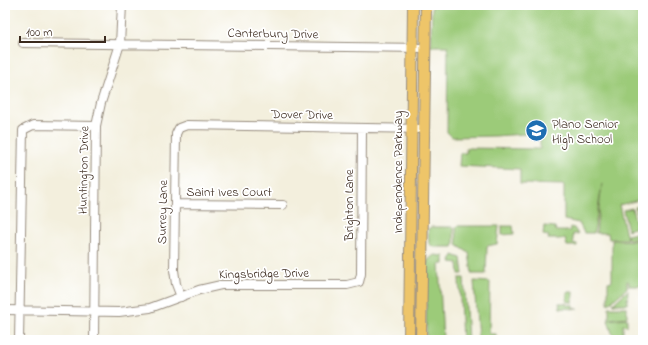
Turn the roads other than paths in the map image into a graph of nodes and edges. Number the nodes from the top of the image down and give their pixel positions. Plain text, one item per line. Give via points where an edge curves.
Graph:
1 (122, 5) edge
2 (413, 5) edge
3 (426, 5) edge
4 (23, 43) dead end
5 (120, 44) junction
6 (413, 48) junction
7 (425, 48) junction
8 (96, 126) junction
9 (179, 128) joint
10 (362, 128) junction
11 (412, 129) junction
12 (425, 129) junction
13 (175, 204) junction
14 (283, 205) dead end
15 (359, 282) joint
16 (181, 297) junction
17 (5, 310) edge
18 (19, 311) junction
19 (94, 312) junction
20 (19, 340) edge
21 (94, 340) edge
22 (409, 340) edge
23 (421, 340) edge

1 - 5 street, Huntington Drive
2 - 6 main road, Independence Parkway
3 - 7 main road, Independence Parkway
4 - 5 street, Canterbury Drive
5 - 6 street, Canterbury Drive
5 - 8 street, Huntington Drive
6 - 7 street, Canterbury Drive
6 - 11 main road, Independence Parkway
7 - 12 main road, Independence Parkway
8 - 18 street via 33,125 23,130
8 - 19 street, Huntington Drive
9 - 10 street, Dover Drive via 187,125
9 - 13 street, Surrey Lane via 176,134
10 - 11 street, Dover Drive
10 - 15 street, Brighton Lane
11 - 12 street, Dover Drive
11 - 22 main road, Independence Parkway
12 - 23 main road, Independence Parkway
13 - 14 street, Saint Ives Court
13 - 16 street, Surrey Lane via 174,270
15 - 16 street, Kingsbridge Drive via 347,285 227,285 210,287
16 - 19 street, Kingsbridge Drive via 142,309
17 - 18 street, Kingsbridge Drive
18 - 19 street, Kingsbridge Drive
18 - 20 street
19 - 21 street, Huntington Drive

